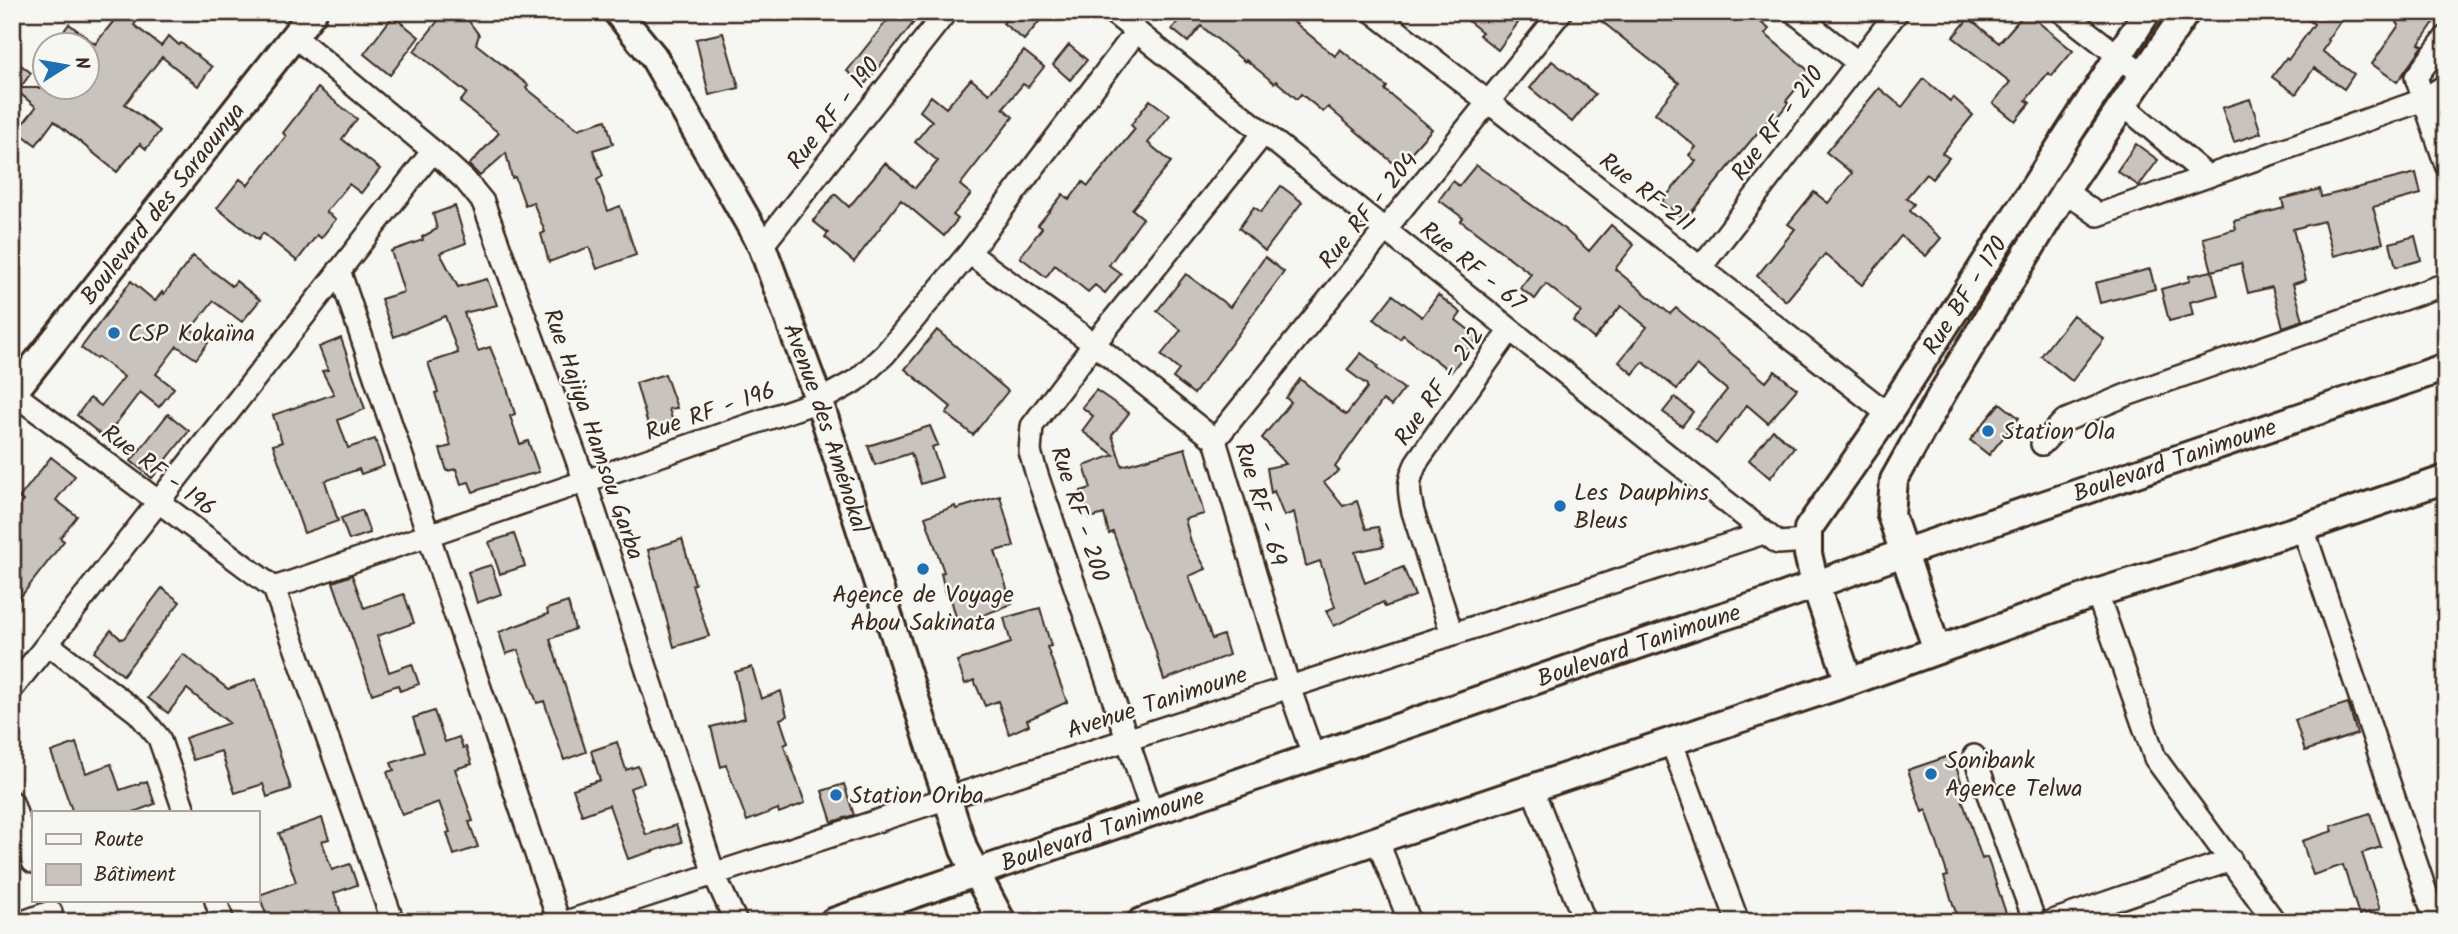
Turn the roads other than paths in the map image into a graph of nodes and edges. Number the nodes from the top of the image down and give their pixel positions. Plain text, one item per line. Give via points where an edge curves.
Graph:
1 (313, 12) edge
2 (617, 12) edge
3 (946, 12) edge
4 (1112, 12) edge
5 (1373, 12) edge
6 (1561, 12) edge
7 (1794, 12) edge
8 (1897, 12) edge
9 (2062, 12) edge
10 (2147, 12) edge
11 (2186, 12) edge
12 (1136, 32) junction
13 (294, 36) junction
14 (2446, 37) edge
15 (2118, 57) junction
16 (1857, 62) junction
17 (2143, 75) junction
18 (2446, 85) edge
19 (2423, 100) junction
20 (1488, 102) junction
21 (2122, 107) junction
22 (1264, 133) junction
23 (432, 151) junction
24 (2446, 165) edge
25 (2207, 176) junction
26 (2065, 191) junction
27 (1385, 230) junction
28 (762, 246) junction
29 (969, 253) junction
30 (1700, 267) junction
31 (339, 270) junction
32 (2446, 285) edge
33 (1510, 330) junction
34 (1094, 344) junction
35 (2446, 367) edge
36 (13, 394) edge
37 (819, 401) junction
38 (1888, 414) junction
39 (1215, 440) junction
40 (2042, 444) dead end
41 (2446, 479) edge
42 (585, 482) junction
43 (158, 502) junction
44 (2303, 528) junction
45 (1764, 533) junction
46 (430, 535) junction
47 (1807, 541) junction
48 (1903, 553) junction
49 (1815, 584) junction
50 (274, 588) junction
51 (2097, 593) junction
52 (1452, 634) junction
53 (48, 644) junction
54 (1937, 650) junction
55 (1849, 682) junction
56 (1289, 687) junction
57 (12, 689) edge
58 (1128, 740) junction
59 (1671, 741) junction
60 (1974, 756) dead end
61 (1314, 758) junction
62 (1532, 788) junction
63 (947, 798) junction
64 (12, 802) edge
65 (185, 811) edge
66 (1152, 812) junction
67 (1377, 840) junction
68 (32, 859) edge
69 (2231, 860) junction
70 (976, 872) junction
71 (714, 873) junction
72 (215, 902) edge
73 (51, 912) edge
74 (23, 922) edge
75 (223, 922) edge
76 (393, 922) edge
77 (559, 922) edge
78 (566, 922) edge
79 (737, 922) edge
80 (833, 922) edge
81 (1002, 922) edge
82 (1141, 922) edge
83 (1410, 922) edge
84 (1585, 922) edge
85 (1738, 922) edge
86 (2035, 922) edge
87 (2050, 922) edge
88 (2275, 922) edge
89 (2436, 922) edge

1 - 13 main road, Boulevard des Saraounya
2 - 28 main road, Avenue des Aménokal via 653,56
3 - 28 street, Rue RF - 190
4 - 12 street, Rue RF - 67
5 - 20 street, Rue RF-211
6 - 20 street, Rue RF - 204
7 - 16 street
8 - 16 street, Rue RF - 210
9 - 15 street
10 - 15 main road, Rue BF - 170
11 - 17 main road, Rue BF - 170
12 - 22 street, Rue RF - 67
12 - 29 street, Rue RF - 196
13 - 23 street, Rue Hajiya Hamsou Garba
13 - 36 main road, Boulevard des Saraounya
14 - 19 street via 2416,77
15 - 17 street
15 - 38 main road, Rue BF - 170
16 - 30 street, Rue RF - 210
17 - 21 main road, Rue BF - 170
18 - 19 street
19 - 24 street
19 - 25 street
20 - 27 street, Rue RF - 204
20 - 30 street, Rue RF-211
21 - 25 street
21 - 26 main road, Rue BF - 170
22 - 27 street, Rue RF - 67
22 - 34 street, Rue RF - 200
23 - 31 street
23 - 42 street, Rue Hajiya Hamsou Garba via 483,202
25 - 26 street via 2098,215
26 - 48 main road, Rue BF - 170 via 1894,480 1891,515
27 - 33 street, Rue RF - 67
27 - 39 street, Rue RF - 204
28 - 37 main road, Avenue des Aménokal
29 - 34 street, Rue RF - 69
29 - 37 street, Rue RF - 196 via 886,354 857,380
30 - 38 street, Rue RF-211
31 - 43 street
31 - 46 street
32 - 40 street via 2129,394 2064,421
33 - 45 street, Rue RF - 67
33 - 52 street, Rue RF - 212 via 1410,475 1413,513
34 - 39 street, Rue RF - 69
34 - 58 street, Rue RF - 200 via 1032,426 1030,452
35 - 48 main road, Boulevard Tanimoune
36 - 43 street, Rue RF - 196
37 - 42 street, Rue RF - 196
37 - 63 main road, Avenue des Aménokal
38 - 47 main road, Rue BF - 170 via 1808,529
39 - 56 street, Rue RF - 69
41 - 44 main road
42 - 46 street, Rue RF - 196
42 - 71 street, Rue Hajiya Hamsou Garba
43 - 50 street, Rue RF - 196
43 - 53 street
44 - 51 main road
44 - 89 street
45 - 47 street, Rue RF - 67 via 1778,543
45 - 52 street, Avenue Tanimoune
46 - 50 street, Rue RF - 196
46 - 77 street
47 - 49 main road
48 - 49 main road, Boulevard Tanimoune
48 - 54 main road, Rue BF - 170
49 - 55 main road
49 - 61 main road, Boulevard Tanimoune
50 - 76 street
51 - 54 main road
51 - 69 street via 2155,758
52 - 56 street, Avenue Tanimoune
53 - 57 street
53 - 65 street via 138,713 159,738
54 - 55 main road
55 - 59 main road
56 - 58 street, Avenue Tanimoune
56 - 61 street, Rue RF - 69
58 - 63 street, Avenue Tanimoune
58 - 66 street, Rue RF - 200
59 - 62 main road
59 - 85 street
60 - 86 street
61 - 66 main road, Boulevard Tanimoune
62 - 67 main road
62 - 84 street
63 - 70 main road, Avenue des Aménokal
63 - 71 street, Avenue Tanimoune
64 - 68 street
66 - 70 main road, Boulevard Tanimoune
67 - 82 main road
67 - 83 street
69 - 87 street
69 - 88 street
70 - 80 main road, Boulevard Tanimoune
70 - 81 main road, Avenue des Aménokal
71 - 78 street, Avenue Tanimoune
71 - 79 street, Rue Hajiya Hamsou Garba
72 - 75 street
73 - 74 street

